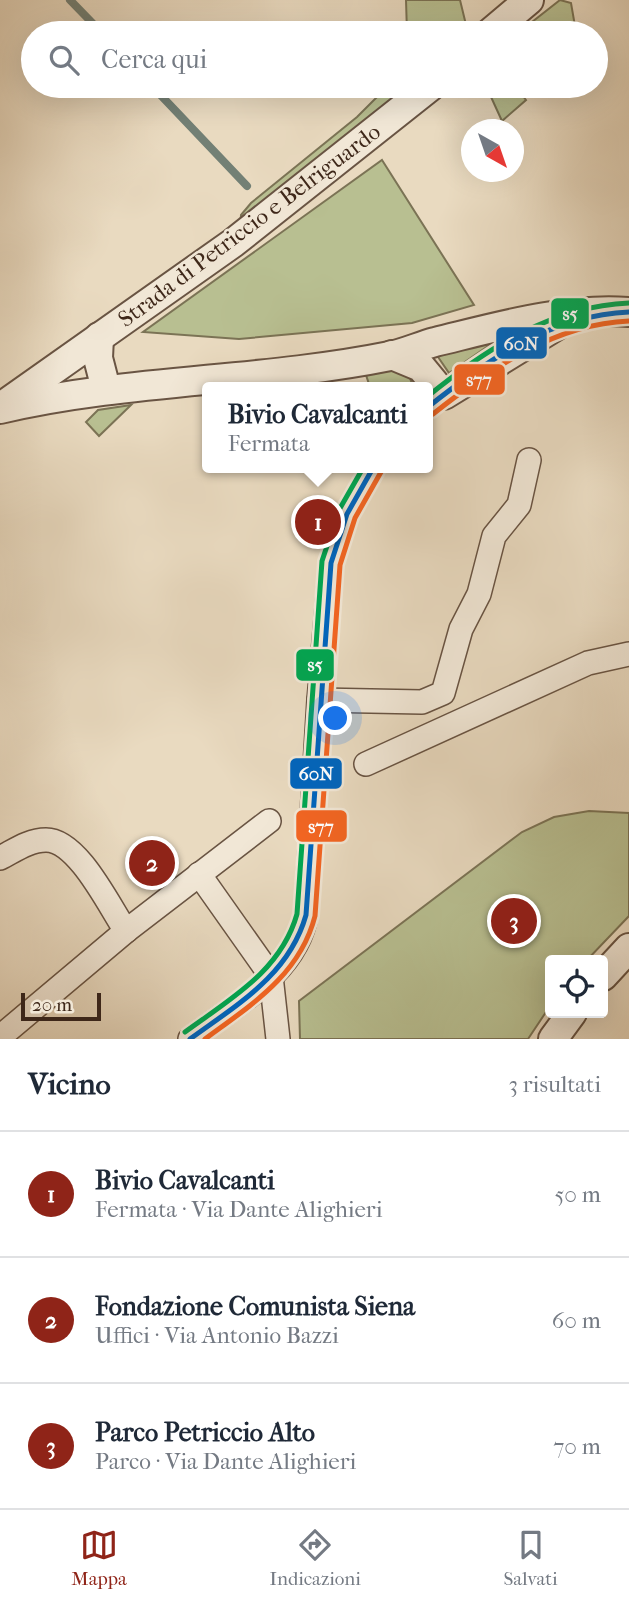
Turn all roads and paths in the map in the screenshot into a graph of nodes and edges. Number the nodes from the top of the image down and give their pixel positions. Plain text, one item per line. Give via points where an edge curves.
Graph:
1 (529, 0) edge
2 (504, 21) edge
3 (416, 98) edge
4 (615, 313) edge
5 (99, 337) junction
6 (393, 355) junction
7 (428, 382) edge
8 (106, 389) junction
9 (436, 401) edge
10 (0, 409) edge
11 (529, 460) dead end
12 (370, 473) edge
13 (629, 654) edge
14 (319, 700) junction
15 (366, 764) dead end
16 (269, 821) dead end
17 (0, 858) edge
18 (199, 874) junction
19 (126, 931) junction
20 (629, 948) edge
21 (608, 971) edge
22 (271, 976) junction
23 (568, 1018) edge
24 (0, 1037) edge
25 (190, 1039) edge
26 (278, 1039) edge
27 (553, 1039) edge

1 - 2 street
3 - 5 street, Strada di Petriccio e Belriguardo via 233,243
4 - 6 street via 552,316
4 - 9 street via 543,332
5 - 8 street, Strada di Petriccio e Belriguardo via 97,358
5 - 10 street, Strada di Petriccio e Belriguardo
6 - 7 street via 421,367
6 - 8 street
8 - 10 street, Strada di Petriccio e Belriguardo
11 - 14 street via 519,505 494,536 479,594 461,629 443,693 422,702
12 - 14 street via 355,497 333,556
13 - 15 street via 587,663
14 - 22 street via 306,915 302,935
16 - 18 street
17 - 19 street via 37,841 63,844 75,854
18 - 19 street
18 - 22 street
19 - 24 street
20 - 21 street
22 - 25 street
22 - 26 street
23 - 27 street

